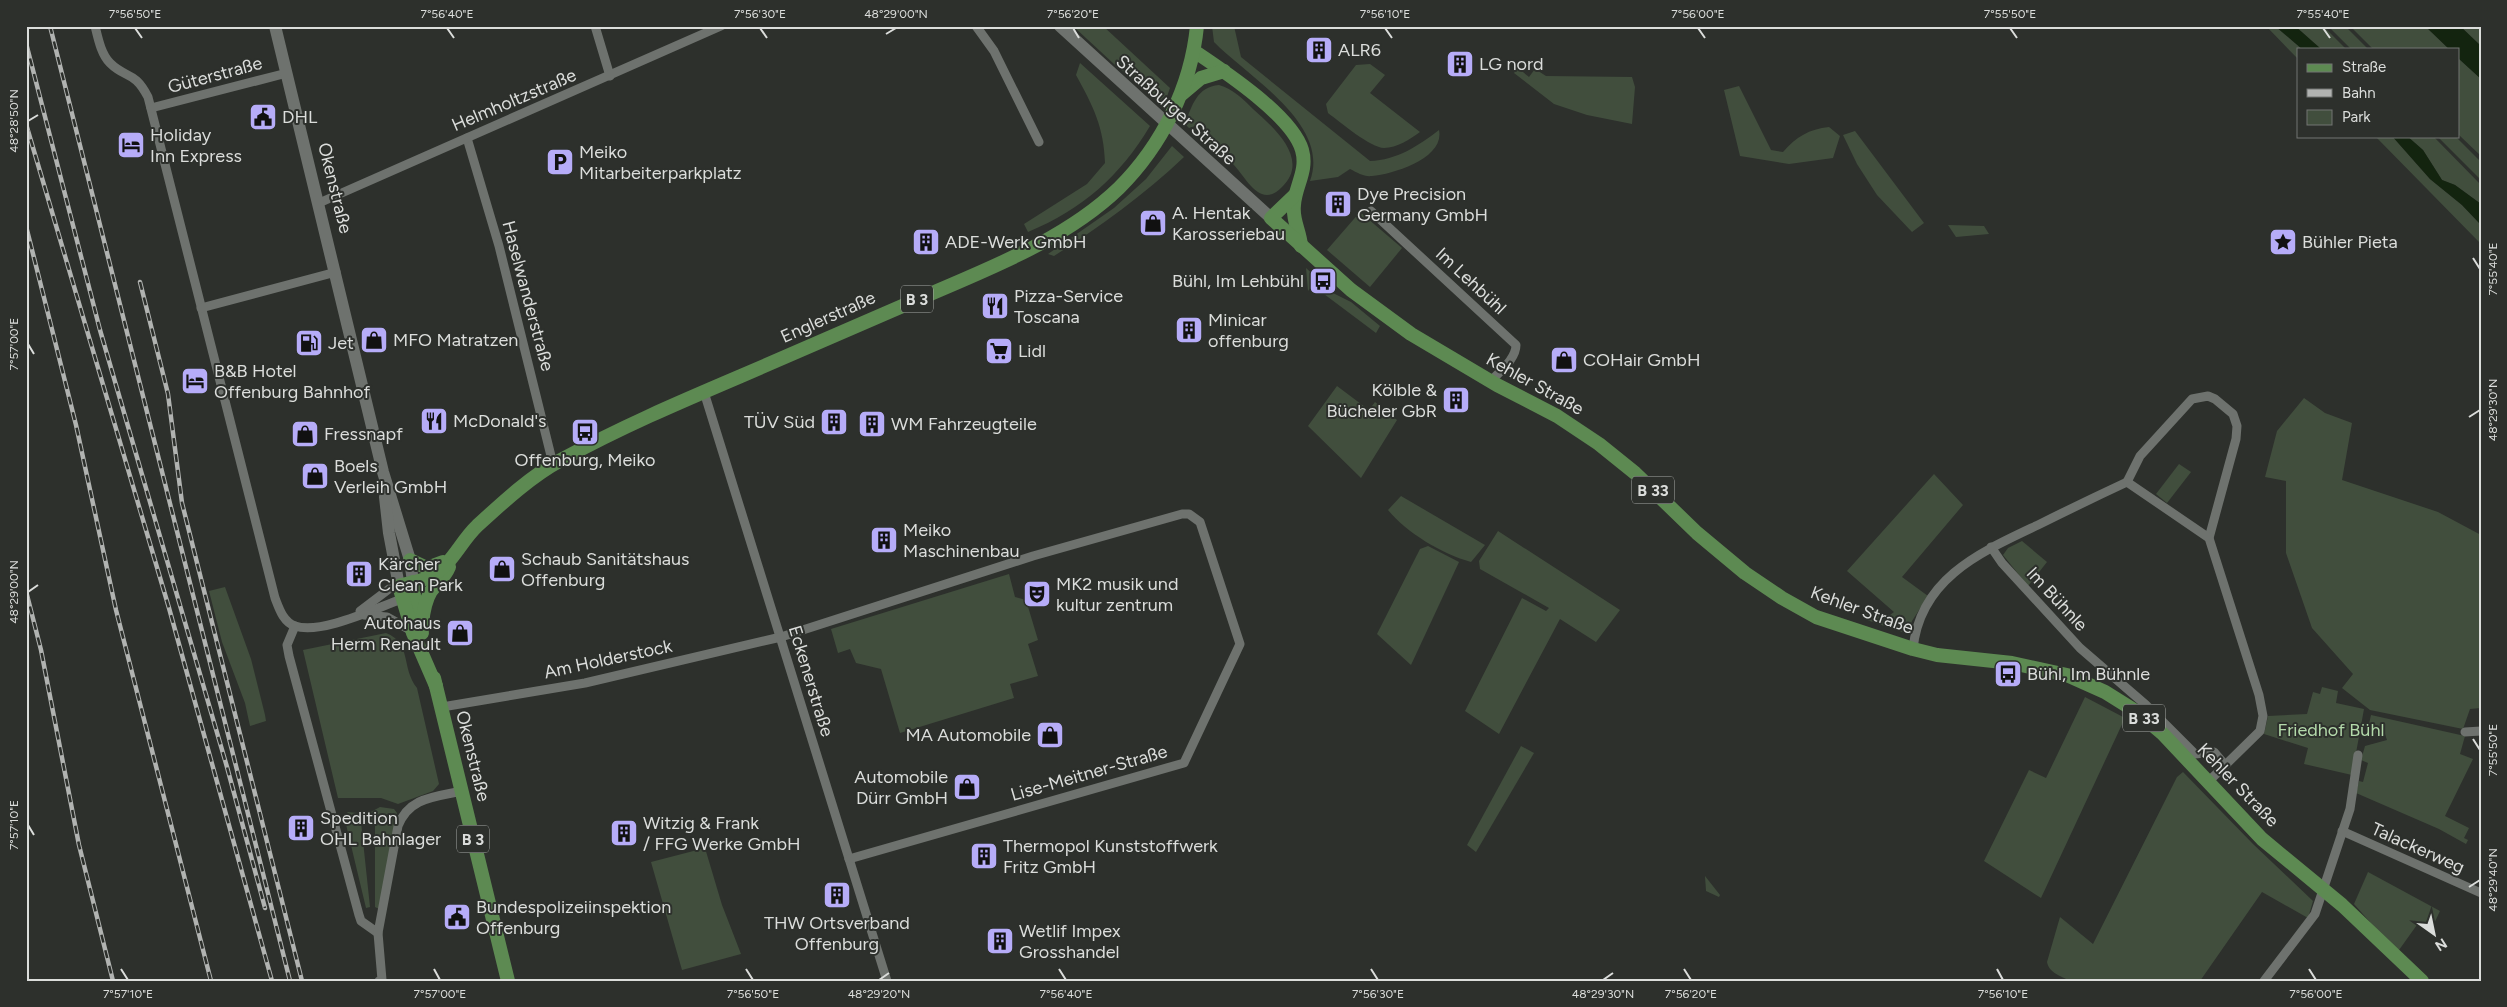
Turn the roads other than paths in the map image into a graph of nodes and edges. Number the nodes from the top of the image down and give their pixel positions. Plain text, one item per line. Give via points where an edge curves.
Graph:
1 (95, 26) edge
2 (275, 26) edge
3 (594, 26) edge
4 (722, 26) edge
5 (976, 26) edge
6 (1060, 26) edge
7 (1197, 26) edge
8 (1194, 51) junction
9 (1224, 71) junction
10 (287, 73) junction
11 (610, 76) junction
12 (1181, 95) junction
13 (151, 108) junction
14 (467, 138) junction
15 (1039, 142) dead end
16 (1295, 196) junction
17 (320, 203) junction
18 (1371, 211) dead end
19 (1271, 218) junction
20 (1301, 246) junction
21 (336, 272) junction
22 (201, 308) junction
23 (1491, 381) junction
24 (704, 392) junction
25 (553, 464) junction
26 (383, 472) junction
27 (2127, 482) junction
28 (2209, 538) junction
29 (1990, 547) junction
30 (453, 558) junction
31 (410, 560) junction
32 (407, 591) junction
33 (431, 592) junction
34 (354, 616) junction
35 (295, 626) junction
36 (418, 632) junction
37 (780, 637) junction
38 (1913, 649) junction
39 (2105, 668) joint
40 (442, 707) junction
41 (2481, 731) edge
42 (2465, 732) dead end
43 (2358, 755) dead end
44 (2225, 765) junction
45 (2208, 782) junction
46 (462, 791) junction
47 (2342, 831) junction
48 (849, 859) junction
49 (2322, 888) junction
50 (2481, 893) edge
51 (378, 933) junction
52 (379, 981) edge
53 (508, 981) edge
54 (887, 981) edge
55 (2264, 981) edge
56 (2422, 981) edge

1 - 13 street via 110,63 138,80
2 - 10 main road, Okenstraße
3 - 11 street
4 - 11 street, Helmholtzstraße
5 - 15 street via 994,52
6 - 19 main road, Straßburger Straße
7 - 8 main road, B 3
8 - 9 main road
8 - 12 main road, Englerstraße / B 3
9 - 12 main road via 1201,78
9 - 16 main road via 1294,131 1304,166
10 - 13 street, Güterstraße
10 - 17 main road, Okenstraße
11 - 14 street, Helmholtzstraße
12 - 24 main road, Englerstraße / B 3 via 1157,141 1120,188 1092,212 1062,231 966,278
13 - 22 street
14 - 17 street, Helmholtzstraße
14 - 25 street, Haselwanderstraße via 499,246
16 - 19 main road
16 - 20 main road via 1294,221
17 - 21 main road, Okenstraße
18 - 23 street, Im Lehbühl via 1516,345 1516,351
19 - 20 main road, Kehler Straße / B 33
20 - 23 main road, Kehler Straße / B 33 via 1381,313
21 - 22 street
21 - 26 main road, Okenstraße
22 - 35 street via 275,598 282,614
23 - 38 main road, Kehler Straße / B 33 via 1557,416 1599,444 1635,473 1697,533 1776,594 1816,617
24 - 25 main road, Englerstraße / B 3 via 612,432
24 - 37 street, Eckenerstraße
25 - 30 main road, Englerstraße / B 3 via 475,528
26 - 31 main road, Okenstraße
26 - 32 main road, Okenstraße via 389,532
27 - 28 street
27 - 28 street via 2140,456 2192,399 2208,396 2215,399 2233,414 2238,426
27 - 29 street
28 - 44 street via 2263,716 2260,730
29 - 38 street via 1958,567 1940,586 1919,620
29 - 39 street, Im Bühnle via 2080,648
30 - 31 main road via 428,568
30 - 32 main road, Englerstraße / B 3 via 442,569
30 - 33 main road, Englerstraße / B 3 via 446,574
31 - 32 main road, Okenstraße / B 3
32 - 33 main road
32 - 34 street
32 - 34 street via 389,589
32 - 36 main road, Okenstraße / B 3
33 - 36 main road, Englerstraße / B 3
34 - 35 street via 310,627
34 - 36 street via 387,617
35 - 51 street via 287,645 289,656 360,922
36 - 40 main road, Okenstraße / B 3
37 - 40 street, Am Holderstock via 585,682
37 - 48 street, Eckenerstraße
37 - 48 street, Lise-Meitner-Straße via 1026,558 1189,514 1200,522 1240,644 1184,763
38 - 45 main road, Kehler Straße / B 33 via 2048,670 2083,681 2137,712 2163,734
39 - 44 street, Kehler Straße via 2195,754 2214,752
40 - 46 main road, Okenstraße / B 3
41 - 42 street
43 - 47 street via 2350,809
44 - 45 street
45 - 49 main road, Kehler Straße / B 33 via 2262,839
46 - 51 street via 418,801 402,815
46 - 53 main road, Okenstraße / B 3
47 - 49 street
47 - 50 street, Talackerweg
48 - 54 street, Eckenerstraße
49 - 55 street via 2311,922
49 - 56 main road, Kehler Straße / B 33
51 - 52 street via 382,980

